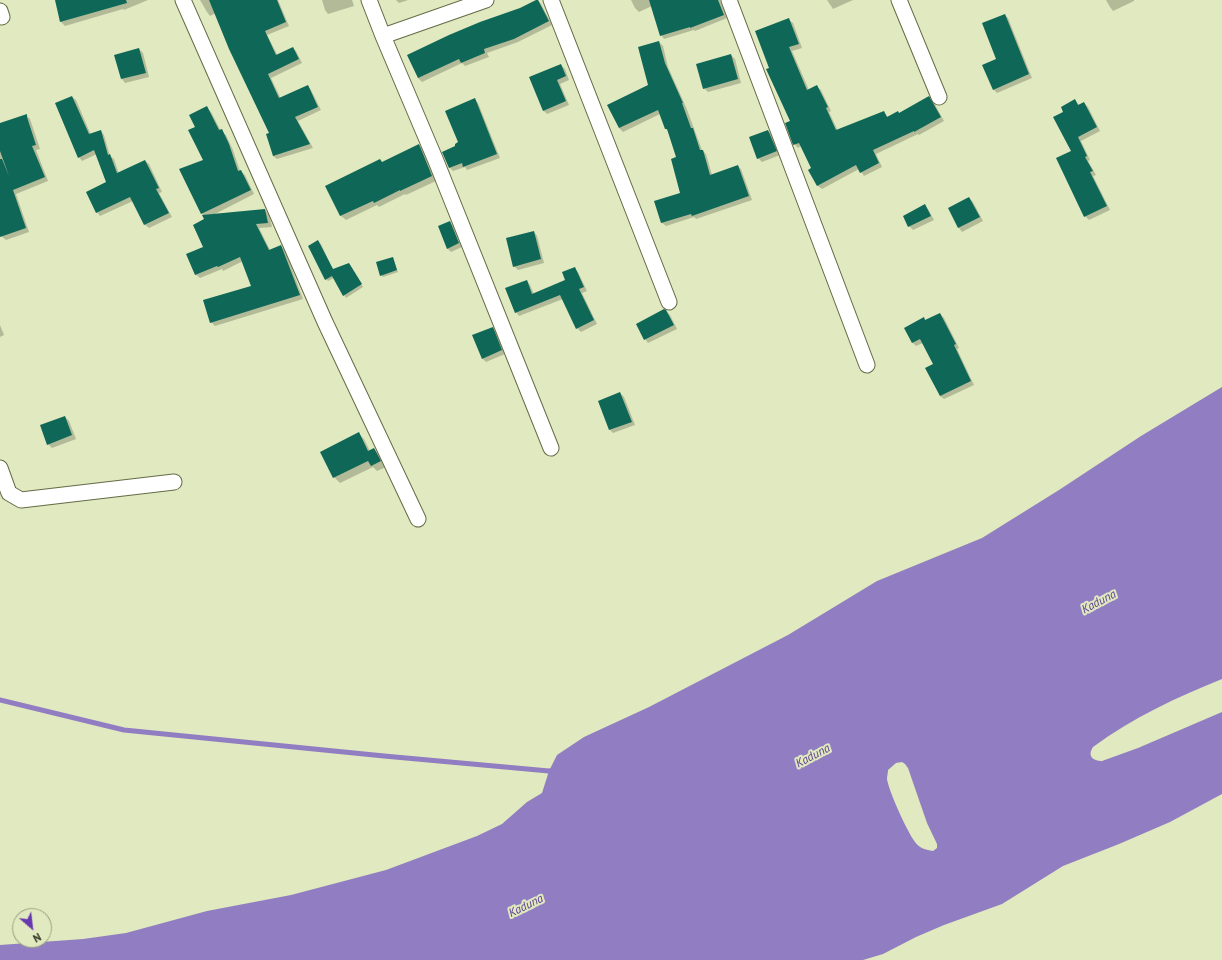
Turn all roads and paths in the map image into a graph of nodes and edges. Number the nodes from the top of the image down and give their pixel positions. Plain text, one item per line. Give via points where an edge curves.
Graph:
1 (183, 0) edge
2 (369, 0) edge
3 (486, 0) edge
4 (551, 0) edge
5 (728, 0) edge
6 (899, 0) edge
7 (382, 36) junction
8 (939, 97) dead end
9 (669, 302) dead end
10 (867, 365) dead end
11 (551, 448) dead end
12 (0, 468) edge
13 (174, 482) dead end
14 (418, 519) dead end

1 - 14 street via 325,322
2 - 7 street
3 - 7 street
4 - 9 street
5 - 10 street
6 - 8 street
7 - 11 street via 436,161
12 - 13 street via 9,493 21,500

